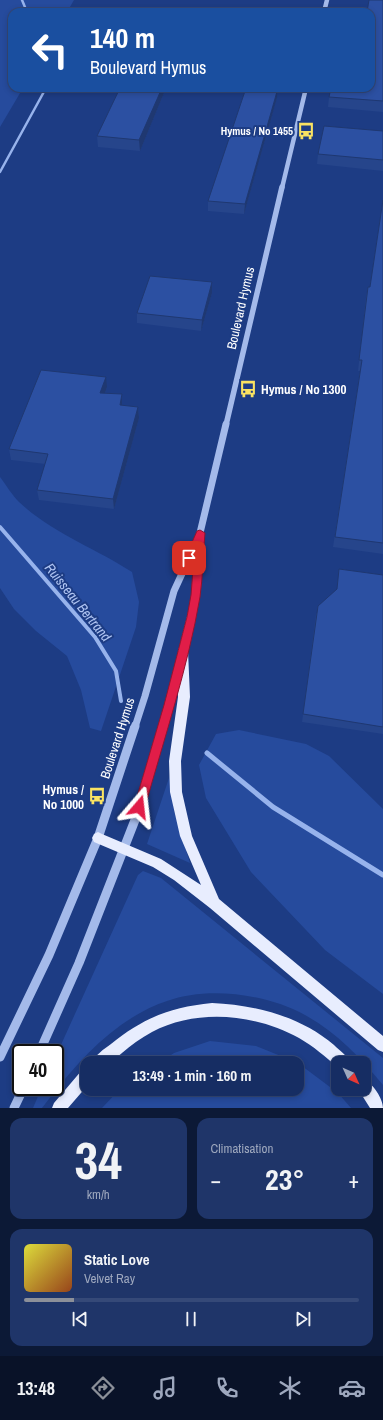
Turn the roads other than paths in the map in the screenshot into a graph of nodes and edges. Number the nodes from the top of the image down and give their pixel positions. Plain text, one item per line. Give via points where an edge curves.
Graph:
1 (305, 92) edge
2 (200, 533) junction
3 (183, 651) junction
4 (98, 838) junction
5 (124, 849) junction
6 (215, 904) junction
7 (43, 1044) edge
8 (383, 1045) edge
9 (107, 1056) edge
10 (335, 1056) edge
11 (0, 1057) edge
12 (80, 1083) edge
13 (20, 1096) edge
14 (370, 1096) edge
15 (14, 1108) edge
16 (59, 1108) edge
17 (378, 1108) edge

1 - 2 street, Boulevard Hymus
2 - 3 street, Boulevard Hymus via 196,595
2 - 4 street, Boulevard Hymus via 174,591 142,703
3 - 5 street, Boulevard Hymus via 139,807
3 - 6 main road via 184,697 175,761 176,792 186,836
4 - 5 main road
4 - 11 street, Boulevard Hymus via 49,956
5 - 6 main road via 167,868
5 - 7 street, Boulevard Hymus via 79,963
6 - 8 main road
9 - 10 main road via 151,1025 178,1015 216,1010 248,1012 294,1028 317,1041
12 - 16 main road
13 - 15 street
14 - 17 main road

